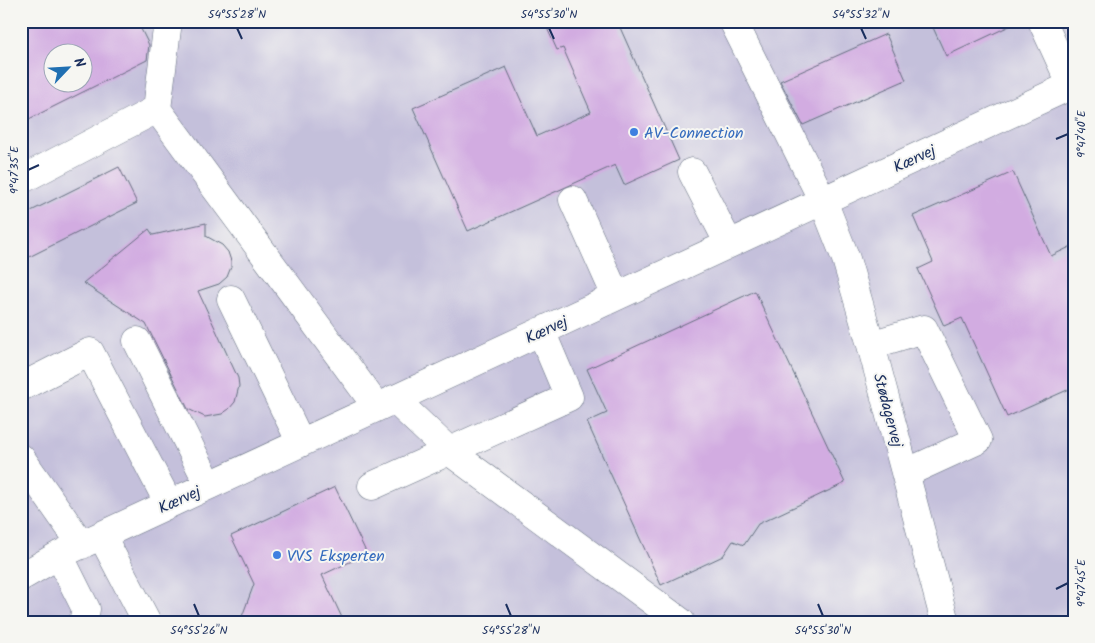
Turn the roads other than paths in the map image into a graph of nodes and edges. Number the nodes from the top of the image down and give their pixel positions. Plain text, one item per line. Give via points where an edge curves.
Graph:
1 (168, 21) edge
2 (733, 21) edge
3 (1042, 21) edge
4 (1073, 87) edge
5 (157, 109) junction
6 (692, 172) dead end
7 (21, 180) edge
8 (574, 200) dead end
9 (823, 201) junction
10 (729, 244) junction
11 (616, 296) junction
12 (231, 298) dead end
13 (541, 331) junction
14 (137, 341) dead end
15 (871, 345) junction
16 (21, 387) edge
17 (386, 403) junction
18 (301, 443) junction
19 (449, 451) junction
20 (21, 458) edge
21 (906, 473) junction
22 (209, 485) junction
23 (372, 486) dead end
24 (169, 504) junction
25 (81, 545) junction
26 (21, 577) edge
27 (938, 620) edge
28 (146, 621) edge
29 (83, 622) edge
30 (681, 622) edge

1 - 5 street
2 - 9 street, Stødagervej
3 - 4 street
4 - 9 street, Kærvej
5 - 7 street
5 - 17 street
6 - 10 street
8 - 11 street
9 - 10 street, Kærvej
9 - 15 street, Stødagervej via 846,259
10 - 11 street, Kærvej
11 - 13 street, Kærvej
12 - 18 street
13 - 17 street, Kærvej
13 - 19 street via 569,397
14 - 22 street
15 - 21 street, Stødagervej
15 - 21 street via 924,329 978,440
16 - 24 street via 90,352
17 - 18 street, Kærvej
17 - 19 street
18 - 22 street, Kærvej
19 - 23 street
19 - 30 street
20 - 25 street
21 - 27 street, Stødagervej
22 - 24 street, Kærvej
24 - 25 street, Kærvej
25 - 26 street, Kærvej
25 - 28 street
25 - 29 street via 86,609

